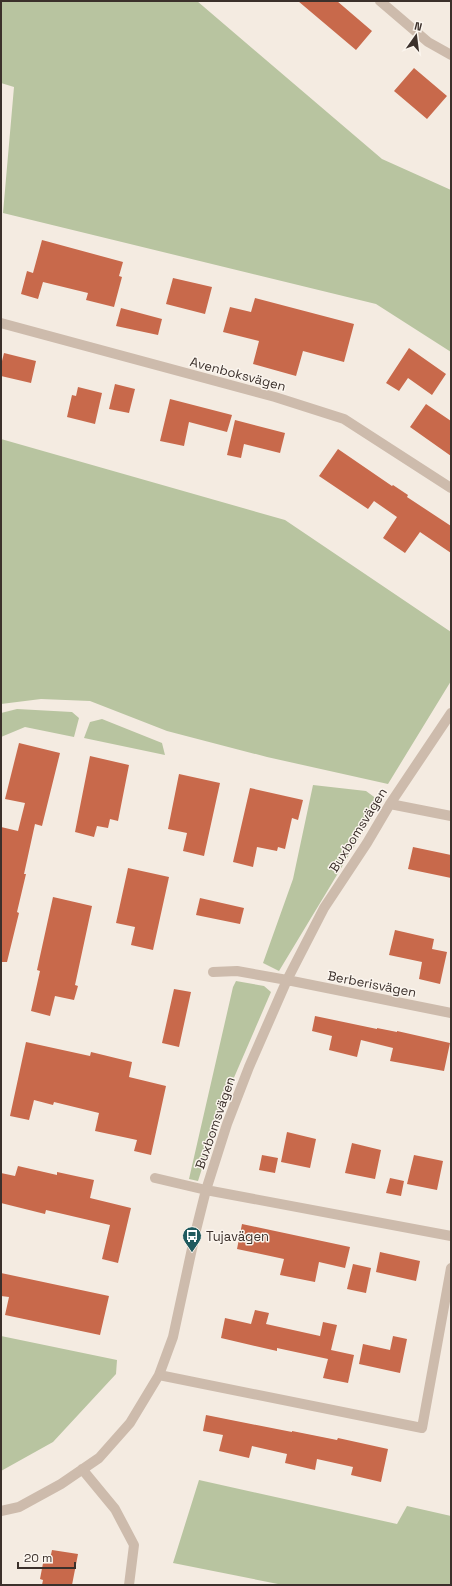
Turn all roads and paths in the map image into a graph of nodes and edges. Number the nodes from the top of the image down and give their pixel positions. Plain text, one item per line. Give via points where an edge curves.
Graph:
1 (380, 1) edge
2 (451, 56) edge
3 (1, 323) edge
4 (451, 488) edge
5 (451, 713) edge
6 (390, 804) junction
7 (451, 816) edge
8 (213, 972) dead end
9 (287, 980) junction
10 (451, 1013) edge
11 (155, 1178) dead end
12 (206, 1190) junction
13 (451, 1236) edge
14 (451, 1268) edge
15 (159, 1375) junction
16 (82, 1469) junction
17 (1, 1511) edge
18 (129, 1585) edge

1 - 2 street via 428,42
3 - 4 street, Avenboksvägen via 275,397 344,419
5 - 6 street, Buxbomsvägen
6 - 7 street
6 - 9 street, Buxbomsvägen via 324,908
8 - 9 street, Berberisvägen via 237,971
9 - 10 street, Berberisvägen
9 - 12 street, Buxbomsvägen via 227,1124
11 - 12 street
12 - 13 street
12 - 15 street, Buxbomsvägen via 174,1337
14 - 15 street via 422,1428
15 - 16 street, Buxbomsvägen via 130,1422 99,1458
16 - 17 street, Buxbomsvägen via 19,1507
16 - 18 street via 115,1509 134,1545

